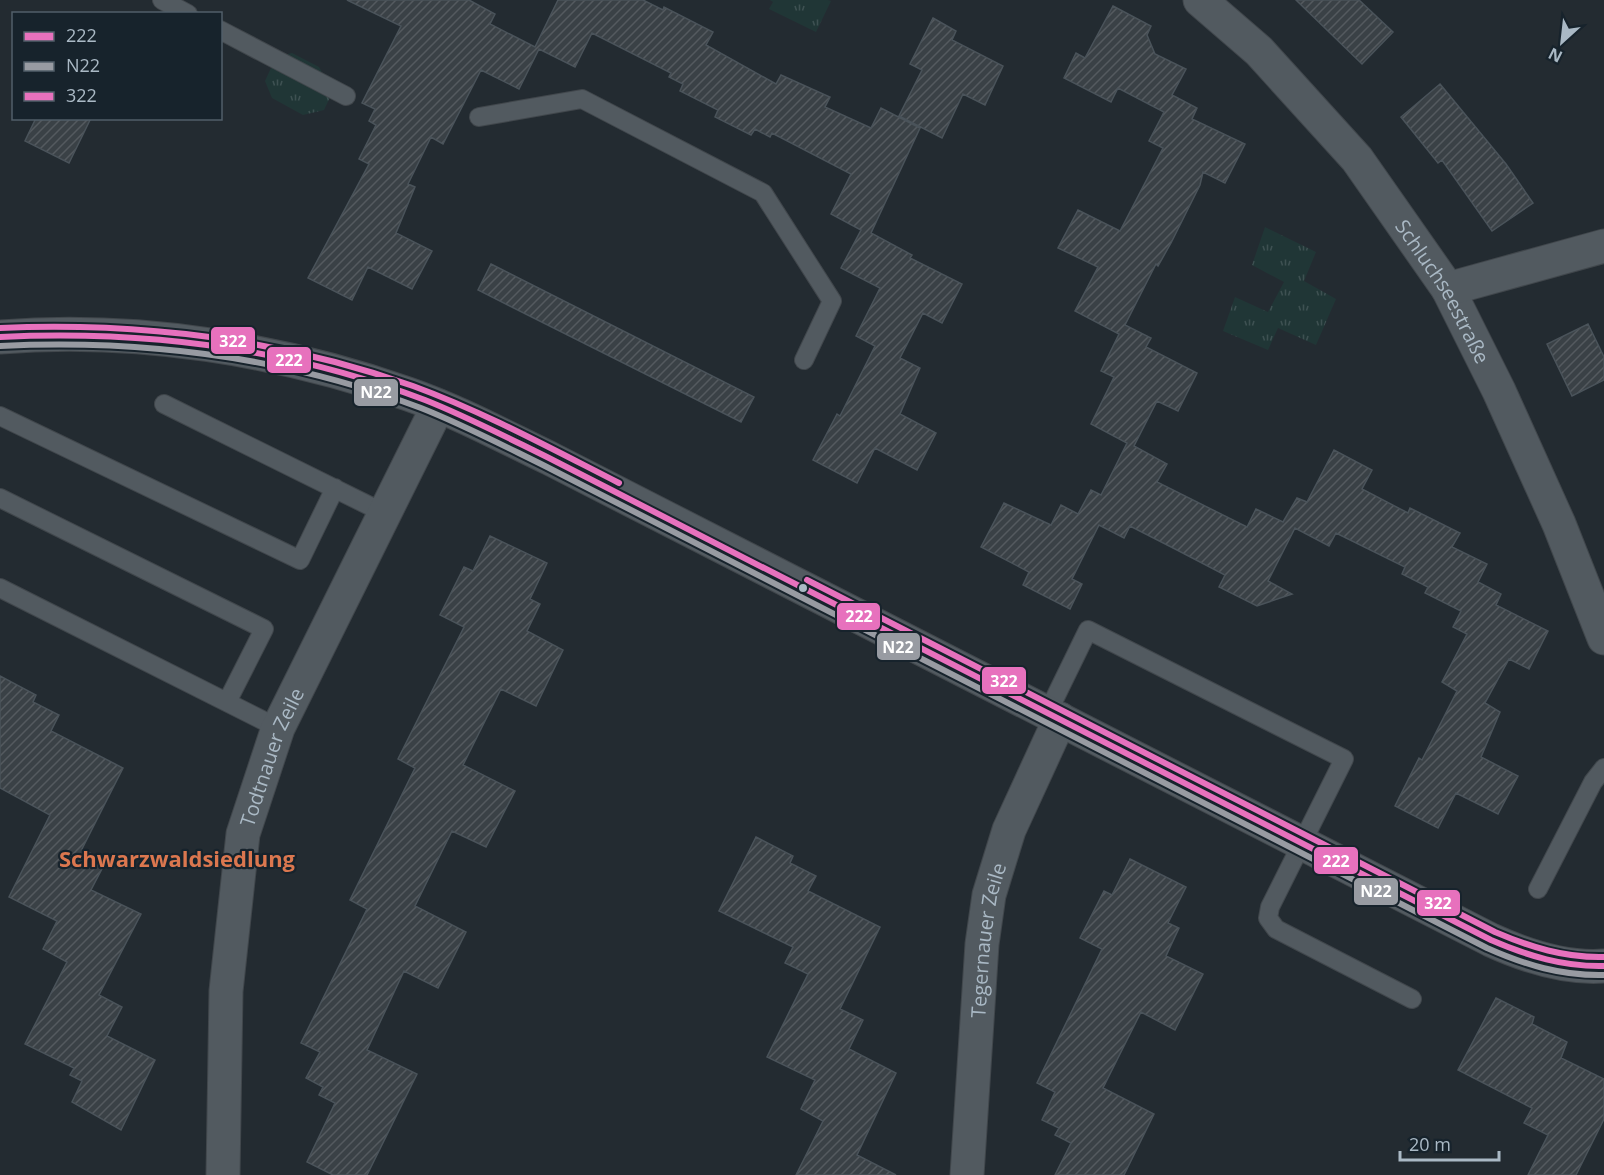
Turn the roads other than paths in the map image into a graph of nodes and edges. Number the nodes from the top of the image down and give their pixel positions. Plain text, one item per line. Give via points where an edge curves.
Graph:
1 (162, 0) edge
2 (1200, 0) edge
3 (184, 12) edge
4 (222, 31) edge
5 (346, 96) dead end
6 (479, 117) dead end
7 (1604, 246) edge
8 (1449, 289) junction
9 (0, 337) edge
10 (804, 360) dead end
11 (164, 404) dead end
12 (438, 406) junction
13 (0, 416) edge
14 (335, 488) junction
15 (0, 498) edge
16 (384, 513) junction
17 (0, 588) edge
18 (1604, 639) edge
19 (227, 702) junction
20 (1054, 715) junction
21 (278, 728) junction
22 (1604, 768) edge
23 (1302, 843) junction
24 (1538, 889) dead end
25 (1604, 966) edge
26 (1413, 999) dead end
27 (223, 1175) edge
28 (968, 1175) edge

1 - 3 lane
2 - 8 street, Schluchseestraße via 1259,51 1357,159
4 - 5 lane
6 - 10 lane via 582,99 763,193 832,301
7 - 8 street
8 - 18 street, Schluchseestraße via 1559,524
9 - 12 street via 133,337 256,353 323,369
11 - 14 lane
12 - 16 street, Todtnauer Zeile
12 - 20 street via 549,458
13 - 14 lane via 300,560
14 - 16 lane
15 - 19 lane via 264,629
16 - 21 street, Todtnauer Zeile
17 - 19 lane
19 - 21 lane
20 - 23 street
20 - 23 lane via 1088,630 1344,759
20 - 28 street, Tegernauer Zeile via 1009,830 989,895 982,944
21 - 27 street, Todtnauer Zeile via 243,834 226,991
22 - 24 lane
23 - 25 street via 1521,954
23 - 26 lane via 1270,907 1269,918 1276,929

